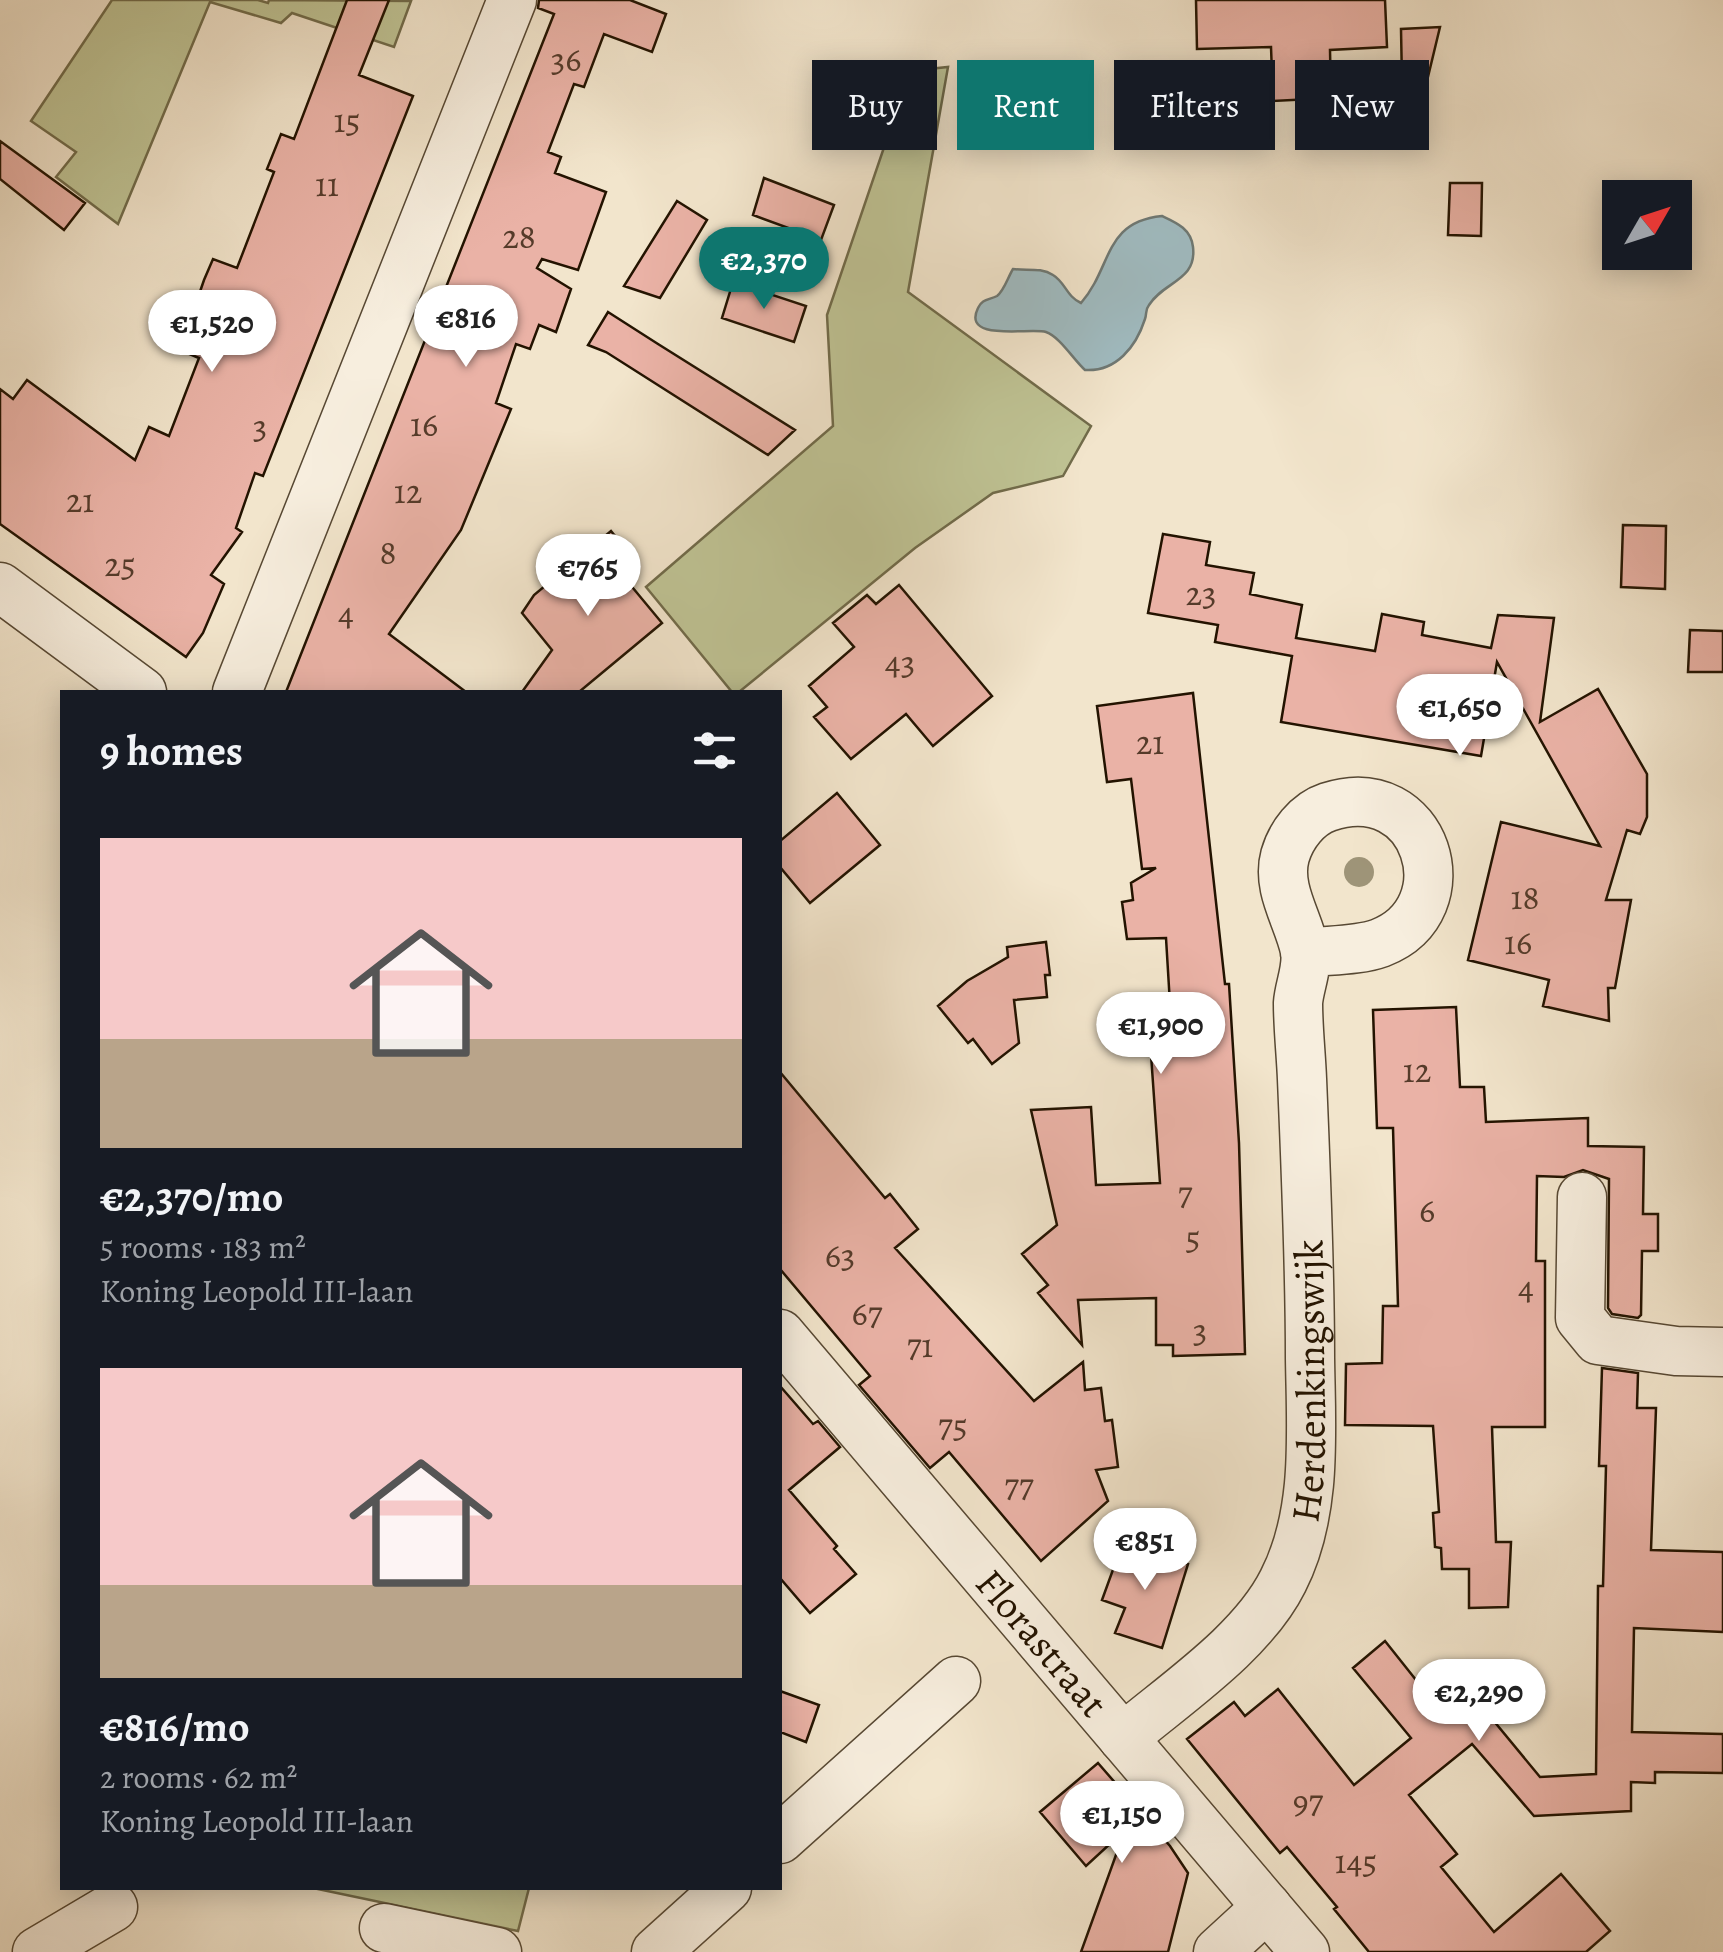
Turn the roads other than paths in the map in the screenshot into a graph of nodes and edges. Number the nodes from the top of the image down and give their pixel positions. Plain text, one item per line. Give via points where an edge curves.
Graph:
1 (512, 0) edge
2 (0, 587) edge
3 (139, 690) edge
4 (238, 690) edge
5 (1305, 953) dead end
6 (1582, 1197) dead end
7 (782, 1336) edge
8 (1723, 1352) edge
9 (956, 1681) dead end
10 (1123, 1738) junction
11 (782, 1837) edge
12 (725, 1890) edge
13 (113, 1906) dead end
14 (1267, 1908) junction
15 (384, 1928) dead end
16 (36, 1952) edge
17 (497, 1952) edge
18 (656, 1952) edge
19 (1218, 1952) edge
20 (1305, 1952) edge

1 - 4 street
2 - 3 street
5 - 10 street, Herdenkingswijk via 1298,1002 1311,1454 1303,1524 1283,1580 1248,1632
6 - 8 street via 1580,1318 1598,1340
7 - 10 street, Florastraat
9 - 11 street
10 - 14 street, Florastraat
12 - 18 street
13 - 16 street
14 - 19 street
14 - 20 street, Florastraat
15 - 17 street

